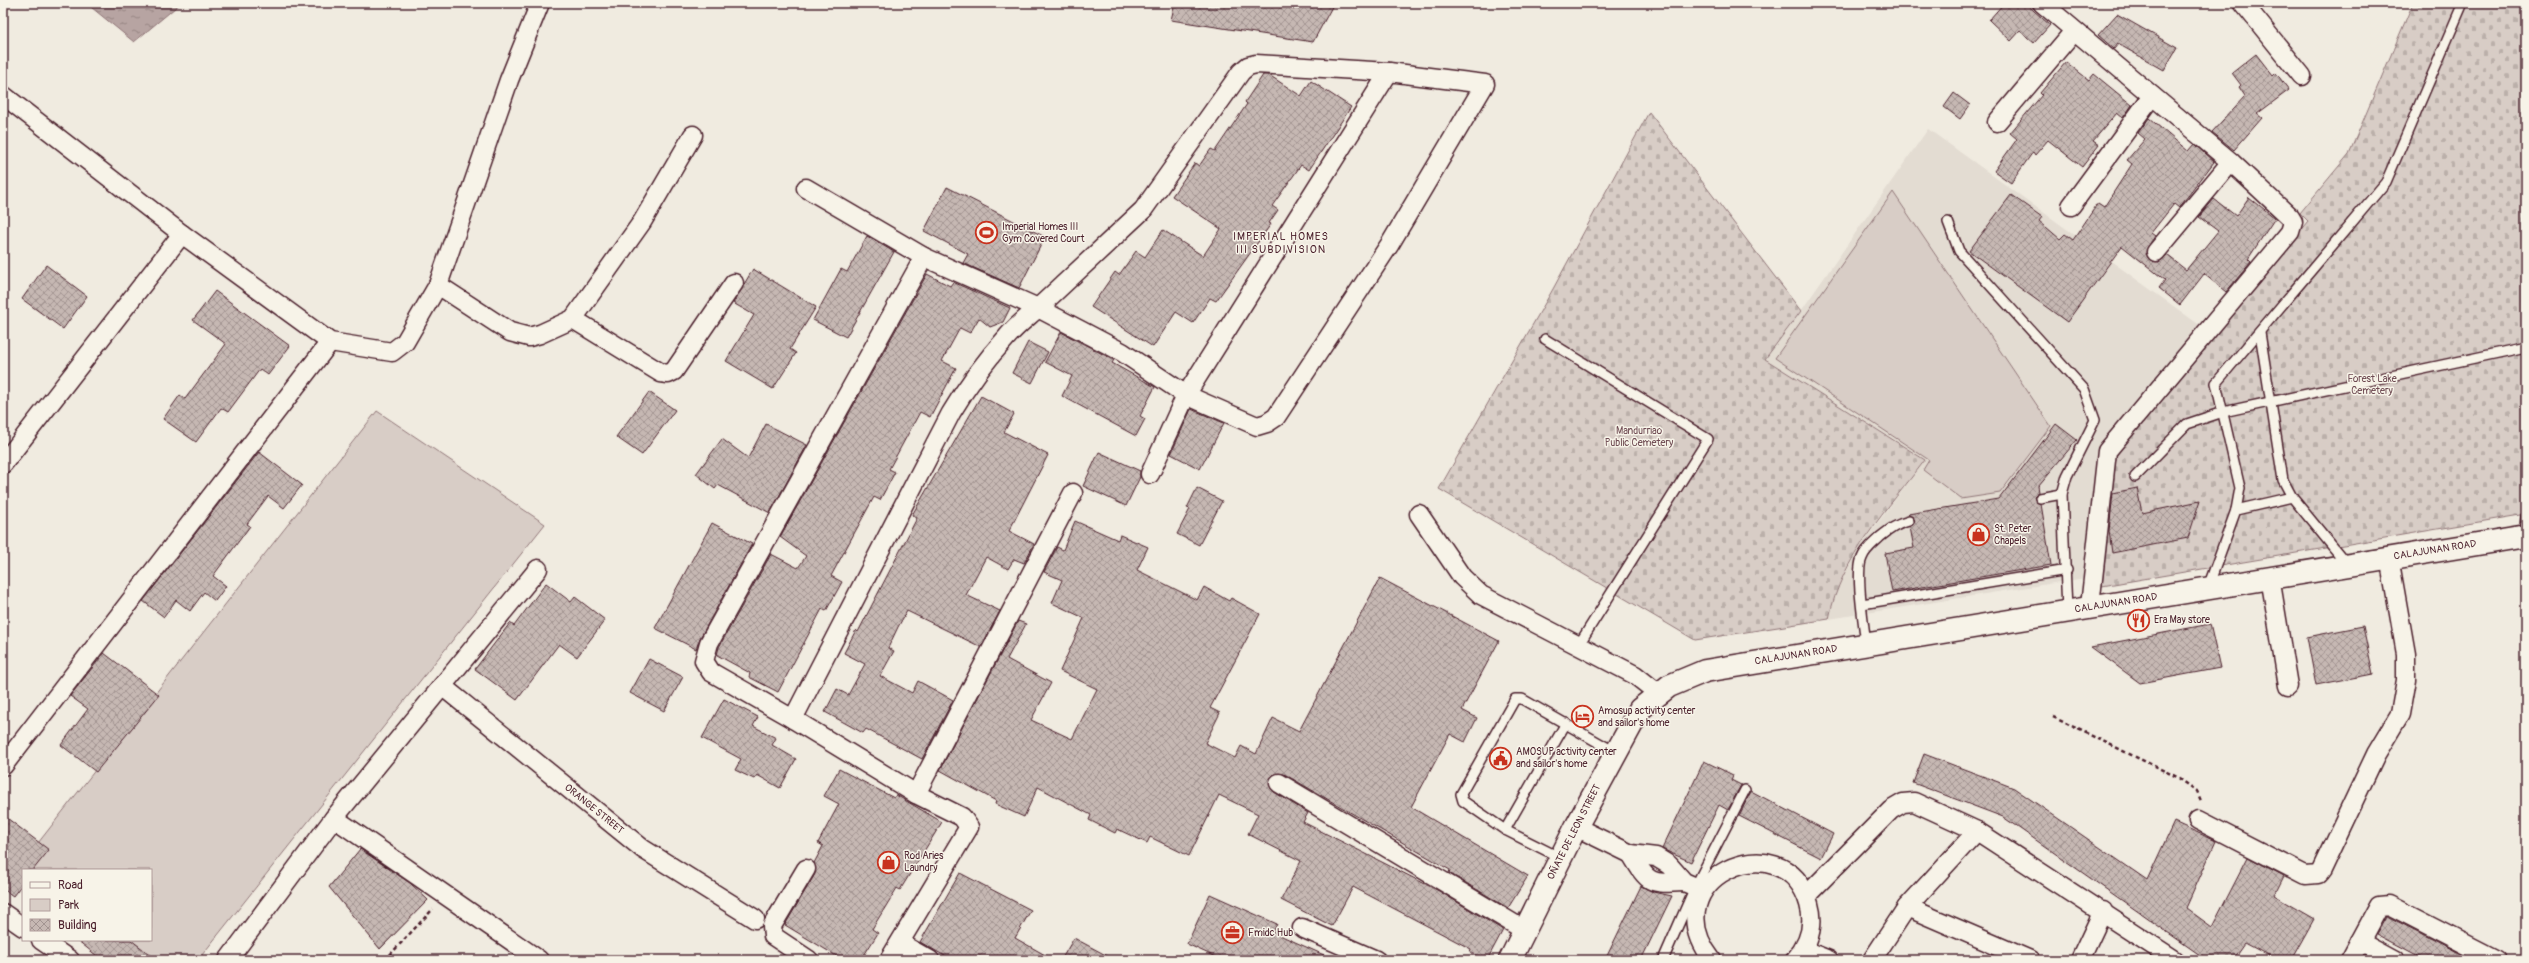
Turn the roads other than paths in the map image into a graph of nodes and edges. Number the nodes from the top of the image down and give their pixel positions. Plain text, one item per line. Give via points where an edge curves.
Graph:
1 (540, 3) edge
2 (2042, 3) edge
3 (2243, 3) edge
4 (2463, 3) edge
5 (2074, 31) junction
6 (1389, 72) junction
7 (2302, 76) dead end
8 (3, 95) edge
9 (2152, 96) junction
10 (1997, 122) dead end
11 (693, 135) dead end
12 (2231, 162) junction
13 (806, 188) dead end
14 (2071, 206) dead end
15 (1948, 222) dead end
16 (182, 234) junction
17 (2156, 252) dead end
18 (924, 257) junction
19 (734, 283) dead end
20 (438, 285) junction
21 (1038, 308) junction
22 (573, 319) junction
23 (2260, 333) junction
24 (1545, 339) dead end
25 (330, 342) junction
26 (2526, 347) edge
27 (1186, 394) junction
28 (2272, 401) junction
29 (2223, 412) junction
30 (3, 464) edge
31 (1150, 474) dead end
32 (2135, 477) dead end
33 (1073, 493) dead end
34 (2062, 494) junction
35 (2292, 497) junction
36 (2040, 498) dead end
37 (2236, 510) junction
38 (1419, 514) dead end
39 (1909, 521) dead end
40 (2525, 530) edge
41 (2389, 557) junction
42 (2347, 564) junction
43 (538, 569) dead end
44 (2067, 570) junction
45 (2270, 577) junction
46 (2208, 588) junction
47 (1862, 604) junction
48 (2090, 606) junction
49 (2067, 610) junction
50 (1866, 644) junction
51 (1578, 646) junction
52 (1705, 670) joint
53 (442, 686) junction
54 (2288, 686) dead end
55 (1659, 694) junction
56 (793, 719) junction
57 (1566, 723) junction
58 (1615, 752) junction
59 (3, 766) edge
60 (1279, 783) dead end
61 (1745, 790) dead end
62 (916, 794) junction
63 (334, 818) junction
64 (2198, 820) road end
65 (1576, 827) junction
66 (1505, 830) junction
67 (1978, 832) junction
68 (1561, 858) junction
69 (806, 869) dead end
70 (1694, 886) junction
71 (1807, 895) junction
72 (1907, 908) junction
73 (2103, 911) junction
74 (3, 913) edge
75 (755, 919) dead end
76 (22, 926) edge
77 (1302, 928) dead end
78 (1524, 930) junction
79 (42, 941) edge
80 (2360, 941) junction
81 (900, 943) junction
82 (1799, 955) edge
83 (2172, 959) edge
84 (70, 960) edge
85 (228, 960) edge
86 (539, 960) edge
87 (810, 960) edge
88 (889, 960) edge
89 (930, 960) edge
90 (1376, 960) edge
91 (1510, 960) edge
92 (1663, 960) edge
93 (1712, 960) edge
94 (1829, 960) edge
95 (1872, 960) edge
96 (2030, 960) edge
97 (2080, 960) edge
98 (2350, 960) edge
99 (2396, 960) edge
100 (2496, 960) edge

1 - 20 street via 510,80
2 - 5 street
3 - 7 street
4 - 23 lane via 2386,182
5 - 9 street
5 - 10 street
6 - 21 street via 1256,64 1248,66 1241,72 1143,210
6 - 27 street
6 - 27 street via 1485,84 1390,244 1276,417 1257,426
8 - 16 street
9 - 12 street
9 - 14 street
11 - 22 street via 642,222
12 - 17 street
12 - 48 street via 2290,217 2293,227 2107,451
13 - 18 street
15 - 34 lane via 1959,251 2084,389 2095,420 2067,476
16 - 25 street
16 - 30 street
18 - 21 street
18 - 56 street via 709,643 704,661 711,672
19 - 22 street via 674,371 668,374 661,373
20 - 22 street via 510,332 529,337
20 - 25 street via 405,342 392,352
21 - 27 street via 1122,352
21 - 56 street via 1008,335 971,379 957,402
23 - 28 lane
23 - 29 lane via 2216,383
24 - 51 lane via 1708,439
25 - 59 street
26 - 28 lane
27 - 31 street
28 - 29 lane
28 - 35 lane via 2283,480
29 - 32 lane via 2187,424
29 - 37 lane via 2240,488
33 - 62 street
34 - 36 lane
34 - 44 lane
35 - 37 lane
35 - 42 lane
37 - 46 lane
38 - 51 street via 1462,577 1481,596
39 - 47 lane via 1898,523 1888,530 1861,558
40 - 41 main road, CALAJUNAN ROAD
41 - 42 main road, CALAJUNAN ROAD
41 - 64 street via 2406,654 2406,680 2400,714 2376,754 2321,870 2318,874 2305,875
42 - 45 main road, CALAJUNAN ROAD
43 - 53 street
44 - 47 lane
44 - 49 lane
45 - 46 main road, CALAJUNAN ROAD
45 - 54 street
46 - 48 main road, CALAJUNAN ROAD
47 - 50 lane
48 - 49 main road, CALAJUNAN ROAD
49 - 50 main road, CALAJUNAN ROAD
50 - 52 main road, CALAJUNAN ROAD
51 - 55 street via 1635,675
52 - 55 main road, OÑATE DE LEON STREET via 1669,686
53 - 63 street
53 - 75 street, ORANGE STREET via 643,849
55 - 58 main road, OÑATE DE LEON STREET via 1640,710
56 - 62 street
57 - 58 lane
57 - 66 lane
57 - 66 lane via 1522,699 1515,699 1461,794 1464,801
58 - 65 main road, OÑATE DE LEON STREET
60 - 78 street
61 - 70 lane
62 - 81 street via 962,816 969,827
63 - 85 street
63 - 86 street
65 - 68 main road, OÑATE DE LEON STREET
65 - 70 street via 1631,854 1645,878 1659,883
66 - 68 lane
67 - 71 street via 1914,802 1903,803 1891,810
67 - 72 street
67 - 73 street
68 - 78 main road, OÑATE DE LEON STREET
69 - 87 street via 772,926 773,936
70 - 71 street via 1732,866 1749,862 1767,863 1797,880
70 - 92 lane
70 - 93 street via 1696,928 1702,947
71 - 82 street via 1812,913 1811,932
72 - 95 street
72 - 96 street
73 - 83 street
73 - 97 street
74 - 76 street
77 - 90 street
78 - 91 main road, OÑATE DE LEON STREET
79 - 84 street
80 - 98 street
80 - 99 street
80 - 100 street via 2379,906 2389,905
81 - 88 street
81 - 89 street
82 - 94 street

